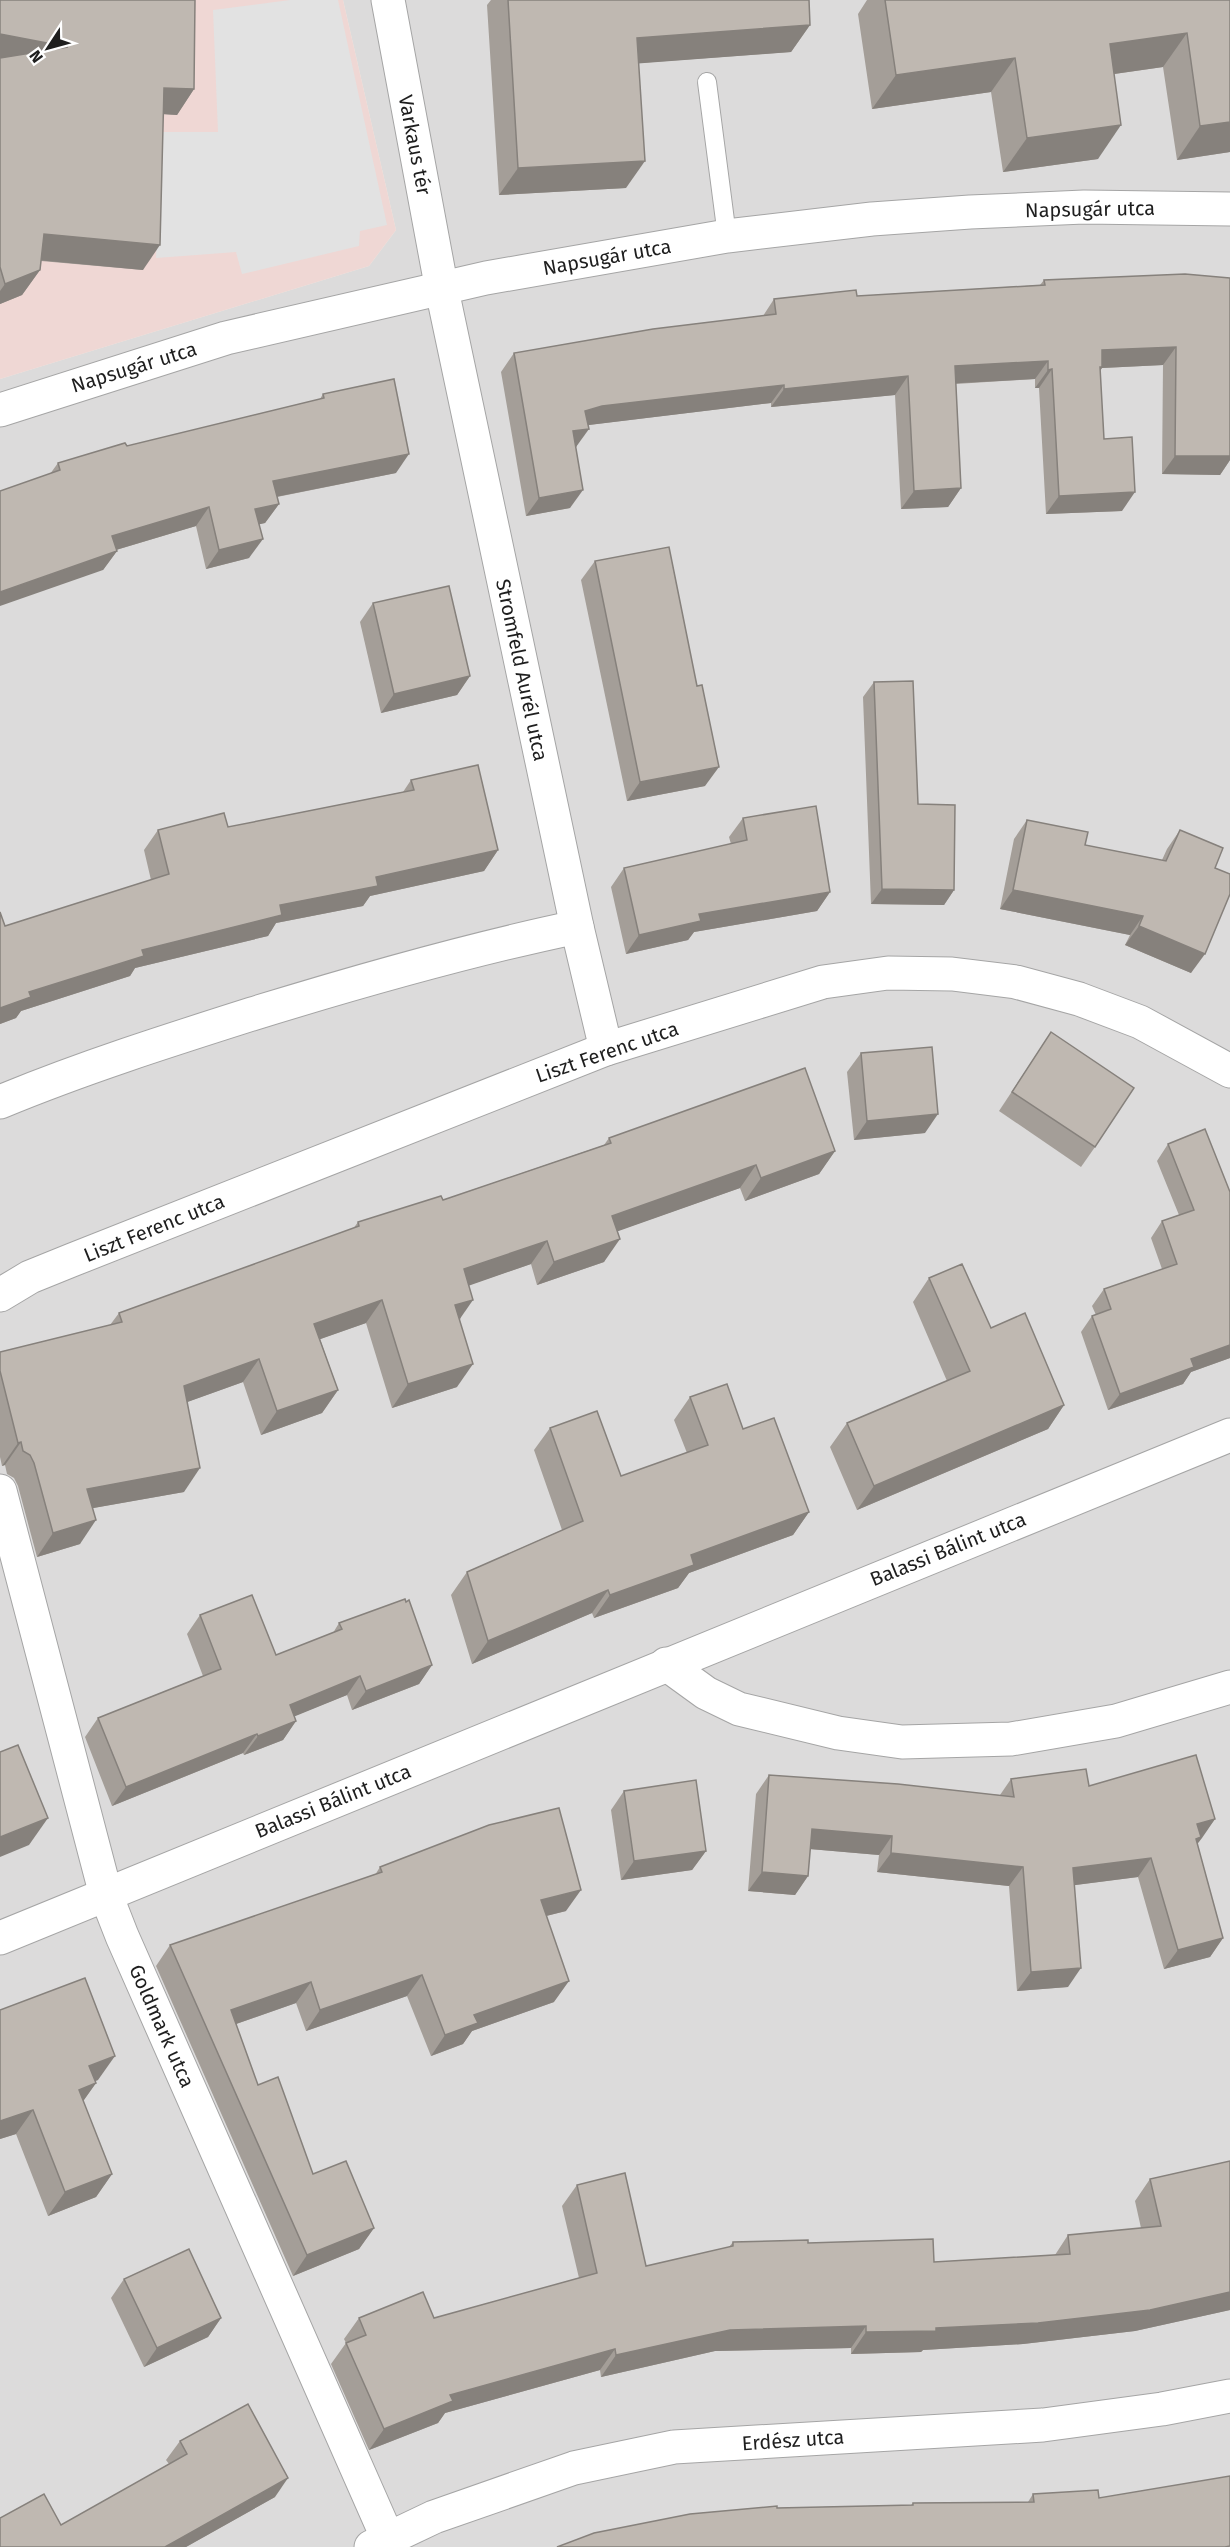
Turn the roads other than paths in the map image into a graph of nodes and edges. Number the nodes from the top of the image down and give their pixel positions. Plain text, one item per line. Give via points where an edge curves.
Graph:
1 (388, 0) edge
2 (707, 82) dead end
3 (1230, 209) edge
4 (727, 236) junction
5 (442, 290) junction
6 (0, 410) edge
7 (576, 927) junction
8 (606, 1049) junction
9 (1230, 1071) edge
10 (0, 1102) edge
11 (0, 1295) edge
12 (1230, 1435) edge
13 (0, 1491) edge
14 (666, 1664) junction
15 (1230, 1687) edge
16 (106, 1894) junction
17 (0, 1938) edge
18 (1230, 2396) edge
19 (380, 2543) edge

1 - 5 street, Varkaus tér
2 - 4 lane
3 - 4 street, Napsugár utca via 1084,207 970,212
4 - 5 street, Napsugár utca via 486,278
5 - 6 street, Napsugár utca via 226,338
5 - 7 street, Stromfeld Aurél utca
7 - 8 street, Stromfeld Aurél utca
7 - 10 street via 352,983 201,1030
8 - 9 street, Liszt Ferenc utca via 824,982 888,973 952,974 1016,982 1079,999 1140,1022
8 - 11 street, Liszt Ferenc utca via 72,1260
12 - 14 street, Balassi Bálint utca
13 - 16 street, Goldmark utca
14 - 15 street via 706,1693 739,1709 838,1733 902,1742 1011,1739 1116,1721
14 - 16 street, Balassi Bálint utca
16 - 17 street, Balassi Bálint utca
16 - 19 street, Goldmark utca
18 - 19 street, Erdész utca via 1043,2425 674,2447 574,2468 434,2517

